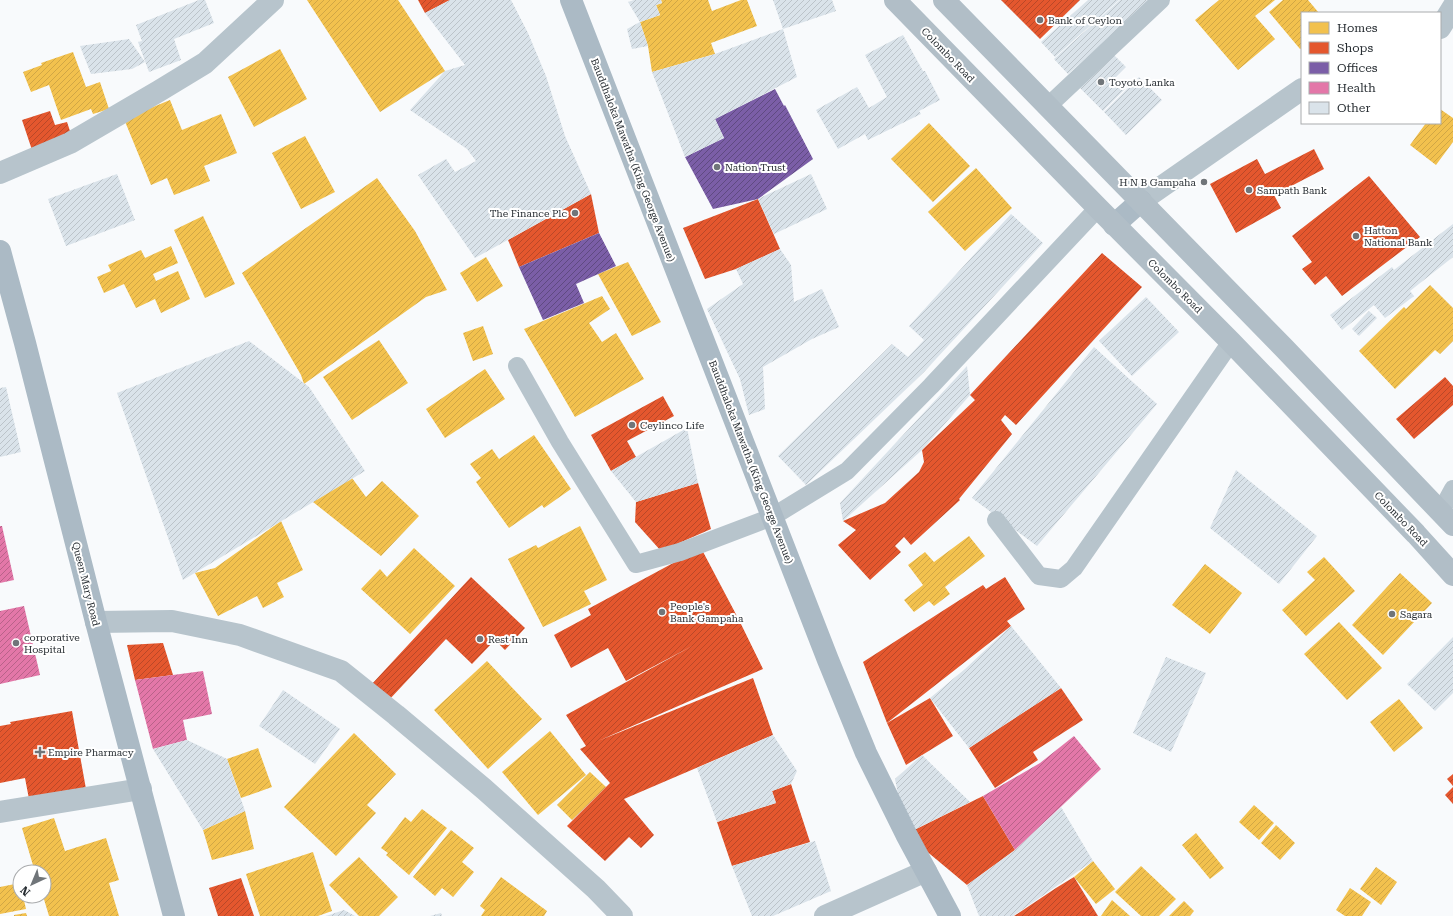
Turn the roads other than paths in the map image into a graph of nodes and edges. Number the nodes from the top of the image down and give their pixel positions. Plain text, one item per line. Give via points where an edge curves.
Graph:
1 (273, 0) edge
2 (571, 0) edge
3 (895, 0) edge
4 (944, 0) edge
5 (1161, 0) edge
6 (1453, 7) edge
7 (1441, 26) edge
8 (1301, 90) edge
9 (1047, 107) junction
10 (0, 173) edge
11 (1141, 201) junction
12 (1098, 208) junction
13 (1114, 225) junction
14 (0, 251) edge
15 (1231, 342) junction
16 (517, 366) dead end
17 (1453, 489) edge
18 (772, 517) junction
19 (1447, 518) edge
20 (996, 520) dead end
21 (1453, 575) edge
22 (96, 622) junction
23 (141, 789) junction
24 (0, 812) edge
25 (926, 870) junction
26 (174, 916) edge
27 (622, 916) edge
28 (825, 916) edge
29 (950, 916) edge

1 - 10 street via 205,63 70,143
2 - 18 main road, Bauddhaloka Mawatha (King George Avenue)
3 - 12 highway, Colombo Road
4 - 9 highway
5 - 9 lane
6 - 7 street
8 - 11 street
9 - 11 highway
11 - 13 main road
11 - 19 highway
12 - 13 highway, Colombo Road
12 - 18 lane via 931,386 847,471
13 - 15 highway, Colombo Road
14 - 22 main road, Queen Mary Road
15 - 20 lane via 1074,568 1061,579 1039,576
15 - 21 highway, Colombo Road
16 - 18 lane via 636,564 680,552
17 - 19 lane
18 - 25 main road, Bauddhaloka Mawatha (King George Avenue) via 866,753
22 - 23 main road, Queen Mary Road
22 - 27 street via 172,621 240,634 341,672 484,789 596,888
23 - 24 street
23 - 26 main road, Queen Mary Road
25 - 28 street
25 - 29 main road, Bauddhaloka Mawatha (King George Avenue)

